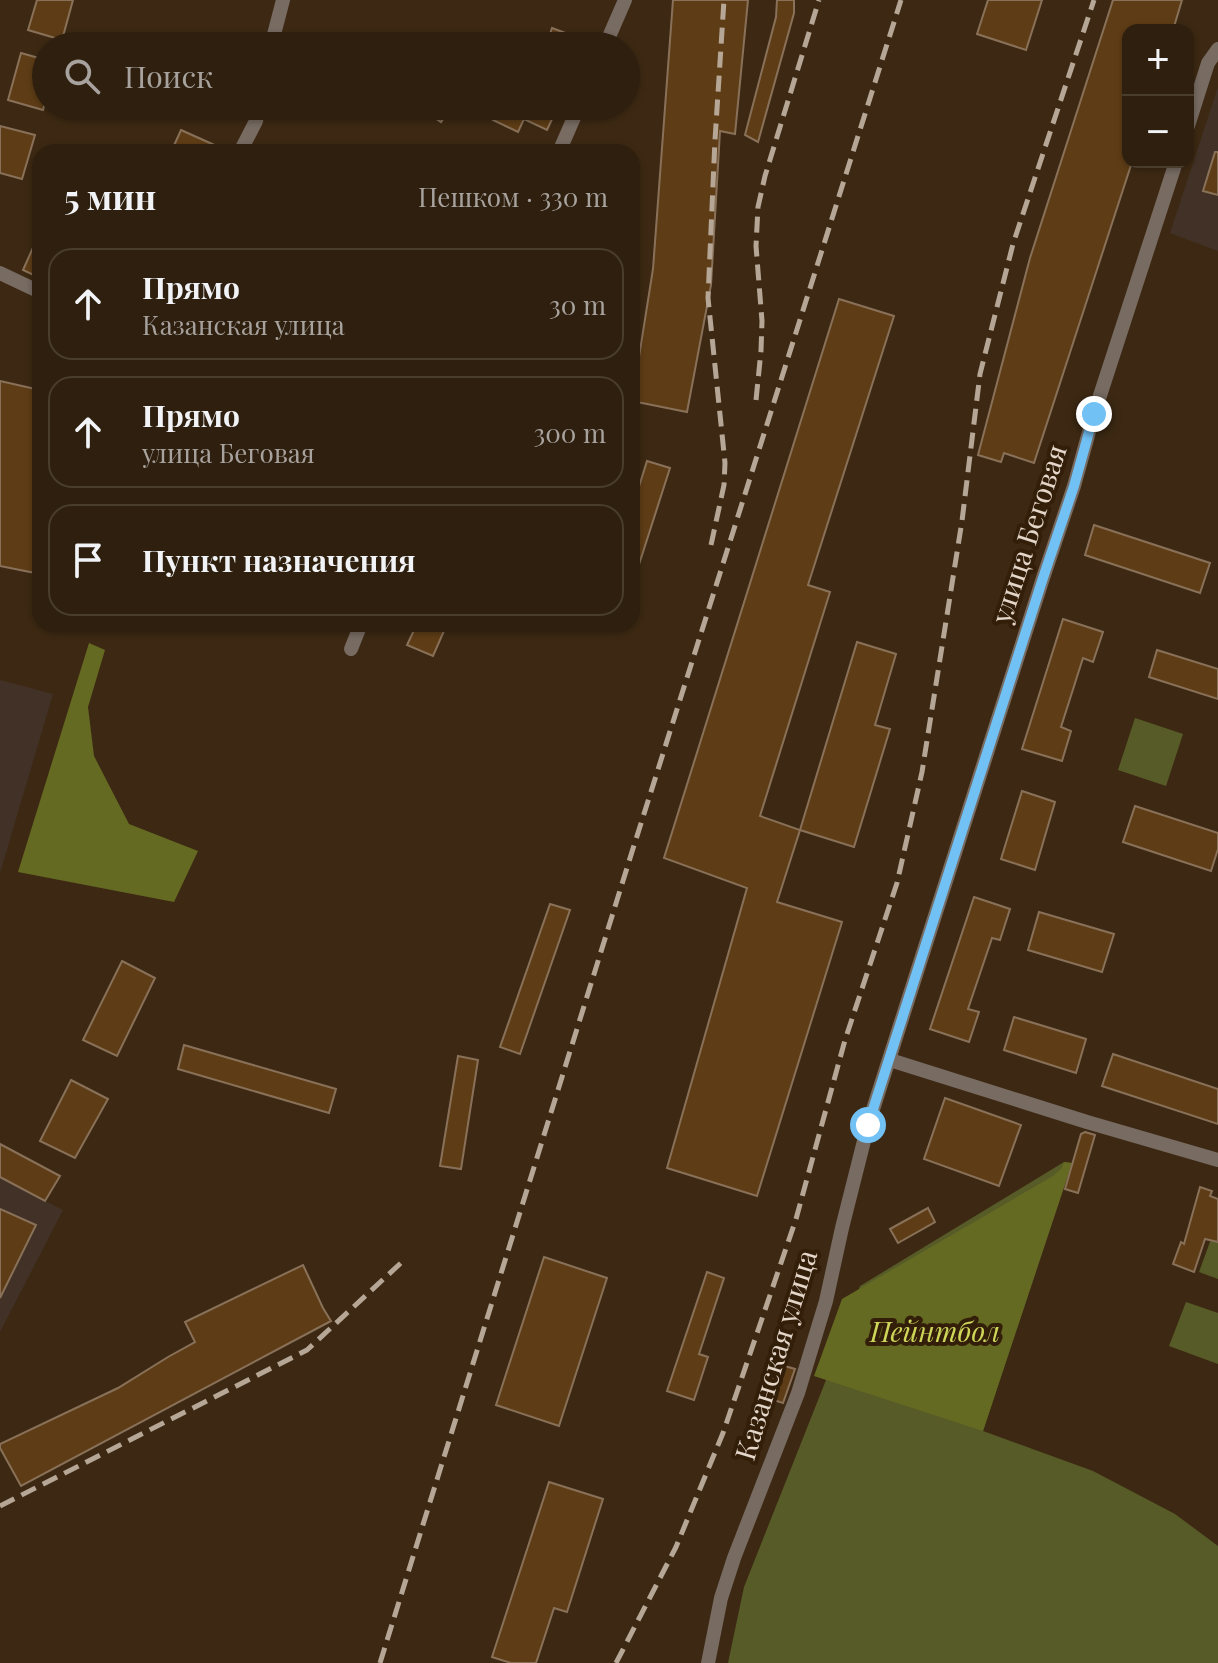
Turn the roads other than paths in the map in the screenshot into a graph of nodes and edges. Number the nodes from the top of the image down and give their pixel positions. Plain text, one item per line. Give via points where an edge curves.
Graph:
1 (283, 0) edge
2 (625, 0) edge
3 (275, 32) edge
4 (611, 32) edge
5 (1218, 49) edge
6 (1194, 107) edge
7 (256, 120) edge
8 (573, 120) edge
9 (244, 144) edge
10 (562, 144) edge
11 (1174, 168) edge
12 (0, 273) edge
13 (32, 288) edge
14 (358, 632) edge
15 (351, 649) dead end
16 (890, 1060) junction
17 (1218, 1160) edge
18 (708, 1663) edge

1 - 3 street
2 - 4 street
5 - 6 street
7 - 9 street
8 - 10 street
11 - 16 street, улица Беговая
12 - 13 street
14 - 15 street
16 - 17 street
16 - 18 street, Казанская улица via 868,1125 826,1301 798,1393 734,1558

